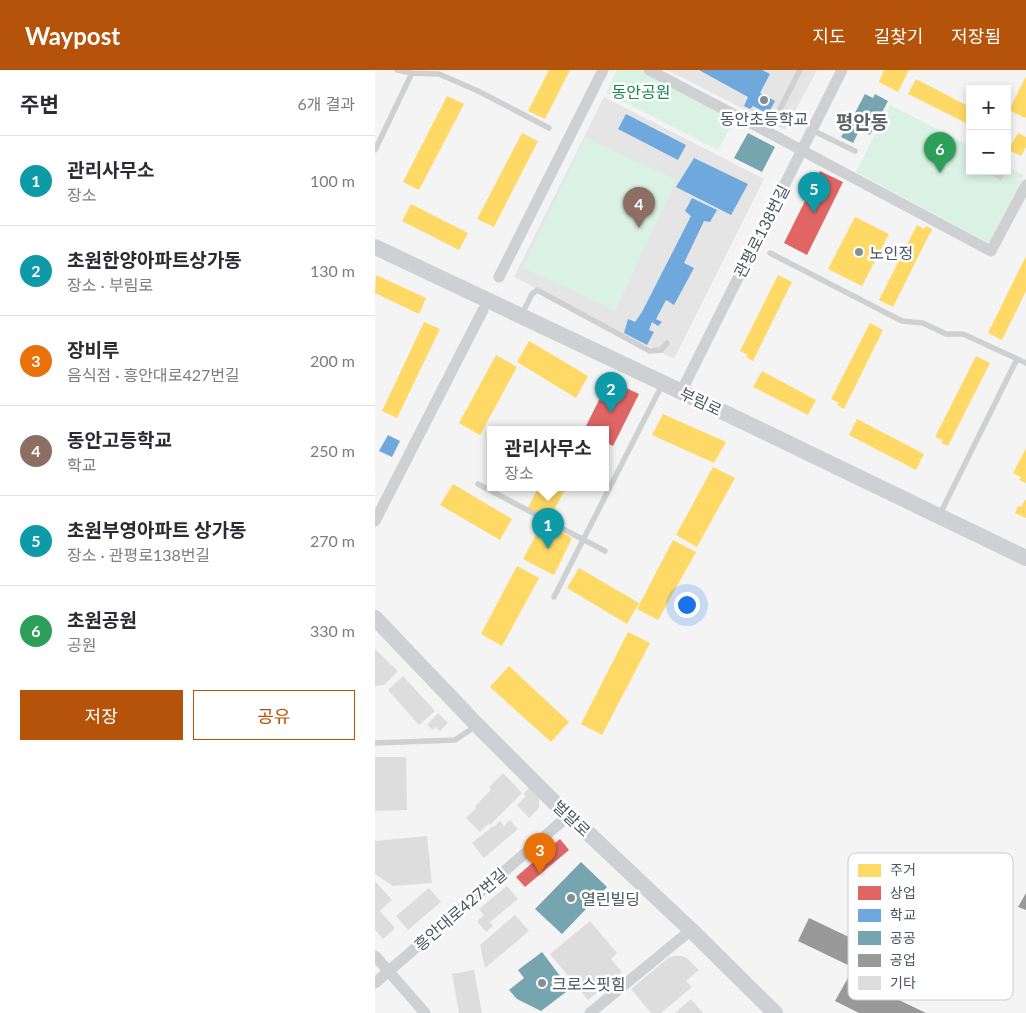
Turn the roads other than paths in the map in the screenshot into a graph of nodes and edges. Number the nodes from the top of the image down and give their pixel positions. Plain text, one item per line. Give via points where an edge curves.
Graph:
1 (397, 70) edge
2 (603, 70) edge
3 (649, 70) edge
4 (800, 70) edge
5 (843, 70) edge
6 (412, 73) junction
7 (775, 119) dead end
8 (549, 128) dead end
9 (812, 130) junction
10 (375, 150) edge
11 (855, 151) dead end
12 (1026, 185) edge
13 (375, 246) edge
14 (770, 253) dead end
15 (499, 277) dead end
16 (483, 310) dead end
17 (521, 316) junction
18 (667, 343) dead end
19 (1017, 358) junction
20 (1026, 363) edge
21 (663, 383) junction
22 (681, 392) junction
23 (478, 484) dead end
24 (487, 489) edge
25 (609, 490) edge
26 (491, 491) edge
27 (609, 491) edge
28 (939, 517) junction
29 (375, 521) edge
30 (584, 540) junction
31 (605, 551) dead end
32 (1026, 558) edge
33 (554, 597) dead end
34 (375, 618) edge
35 (477, 726) junction
36 (375, 743) edge
37 (568, 816) junction
38 (691, 930) junction
39 (375, 956) edge
40 (389, 971) junction
41 (375, 983) edge
42 (425, 1013) edge
43 (590, 1013) edge
44 (775, 1013) edge

1 - 6 lane
2 - 15 street
3 - 12 street, bridge via 991,251
4 - 7 lane
5 - 9 street, 관평로138번길
6 - 8 lane via 439,74
6 - 10 lane
9 - 11 lane
9 - 22 street, 관평로138번길
13 - 17 street, 부림로
14 - 19 lane via 902,321 923,323 946,334 963,334
16 - 29 street
17 - 18 lane via 537,290 650,351 661,350
17 - 21 street, 부림로
19 - 20 lane
19 - 28 lane
21 - 22 street, 부림로
21 - 25 lane
22 - 28 street, 부림로
23 - 24 lane
26 - 30 lane
27 - 30 lane
28 - 32 street, 부림로
30 - 31 lane
30 - 33 lane
34 - 35 street, 벌말로
35 - 36 lane via 455,740
35 - 37 street, 벌말로
37 - 38 street, 벌말로
37 - 40 street, 흥안대로427번길
38 - 43 street
38 - 44 street, 벌말로
39 - 40 street
40 - 41 street, 흥안대로427번길
40 - 42 street

